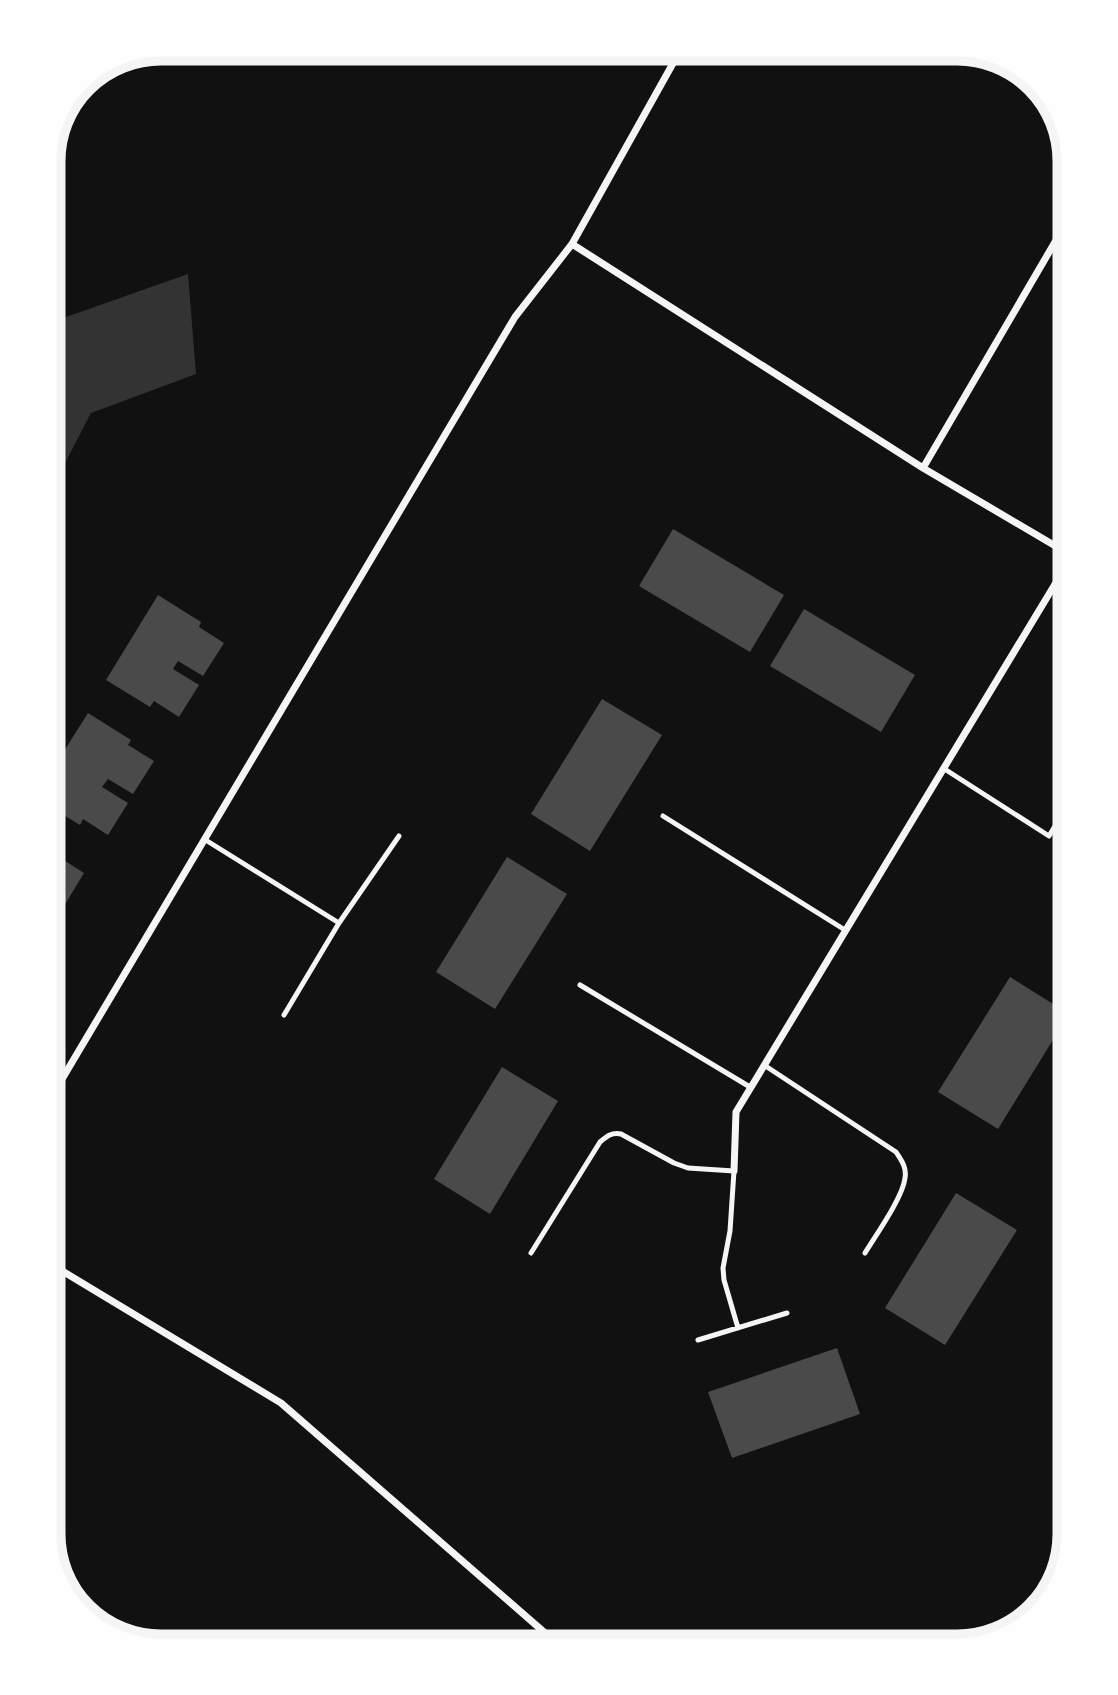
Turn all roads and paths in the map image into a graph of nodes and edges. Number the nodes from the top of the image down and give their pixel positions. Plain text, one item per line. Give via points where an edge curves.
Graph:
1 (674, 61) edge
2 (1057, 239) edge
3 (572, 244) junction
4 (923, 468) junction
5 (1057, 547) edge
6 (1057, 581) edge
7 (943, 768) junction
8 (663, 817) dead end
9 (1057, 823) edge
10 (399, 836) dead end
11 (204, 839) junction
12 (339, 923) junction
13 (845, 930) junction
14 (580, 985) dead end
15 (284, 1015) dead end
16 (764, 1065) junction
17 (61, 1081) edge
18 (750, 1087) junction
19 (733, 1171) junction
20 (531, 1253) dead end
21 (865, 1253) dead end
22 (61, 1270) edge
23 (787, 1313) dead end
24 (738, 1328) junction
25 (698, 1340) dead end
26 (546, 1634) edge

1 - 3 street
2 - 4 street
3 - 4 street
3 - 11 street via 515,317
4 - 5 street
6 - 7 street
7 - 9 lane via 1049,836
7 - 13 street
8 - 13 lane
10 - 12 lane
11 - 12 lane
11 - 17 street
12 - 15 lane
13 - 16 street
14 - 18 lane
16 - 18 street
16 - 21 lane via 896,1152 904,1163 902,1189
18 - 19 street via 736,1112
19 - 20 lane via 688,1168 621,1134 608,1135
19 - 24 lane via 723,1268
22 - 26 street via 281,1404
23 - 24 lane
24 - 25 lane

